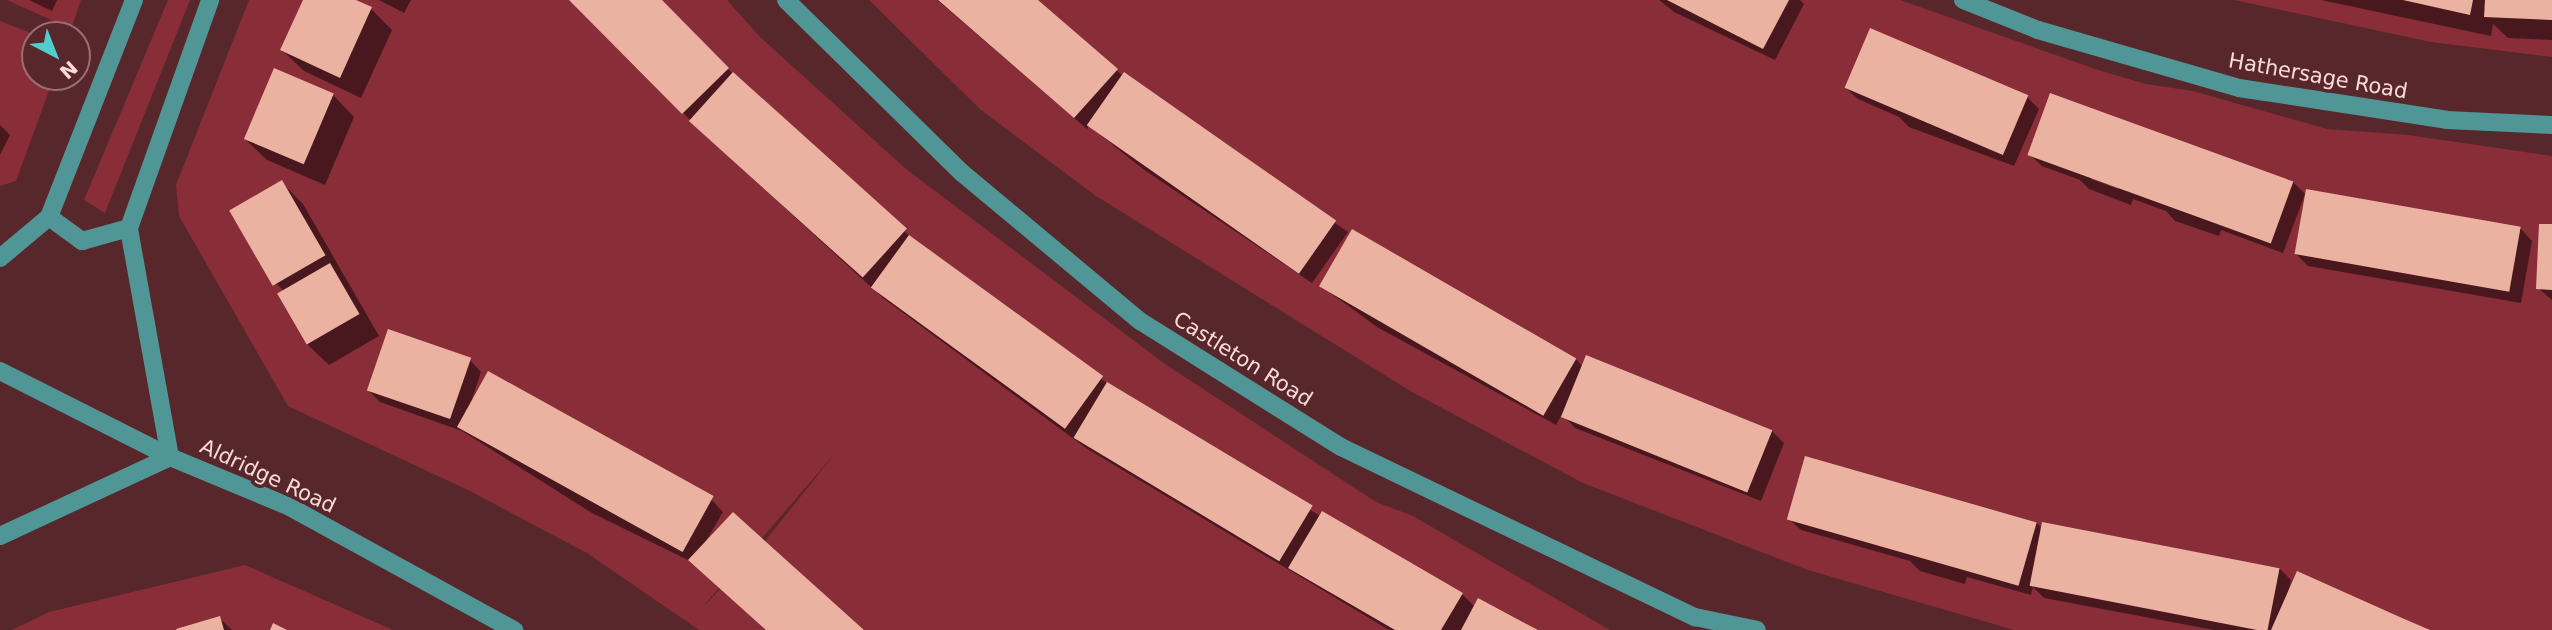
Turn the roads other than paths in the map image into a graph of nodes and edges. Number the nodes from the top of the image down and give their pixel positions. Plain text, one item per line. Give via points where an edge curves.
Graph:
1 (134, 0) edge
2 (210, 0) edge
3 (786, 0) edge
4 (1963, 0) edge
5 (2552, 125) edge
6 (48, 217) junction
7 (129, 228) junction
8 (0, 258) edge
9 (0, 371) edge
10 (170, 457) junction
11 (0, 536) edge
12 (1695, 623) edge
13 (514, 630) edge
14 (1756, 630) edge

1 - 6 street
2 - 7 street
3 - 12 street, Castleton Road via 961,172 1140,321 1341,447
4 - 5 street, Hathersage Road via 2038,30 2239,88 2446,120
6 - 7 street via 82,241
6 - 8 street
7 - 10 street
9 - 10 street, Aldridge Road
10 - 11 street
10 - 13 street, Aldridge Road via 290,507
12 - 14 street, Castleton Road

